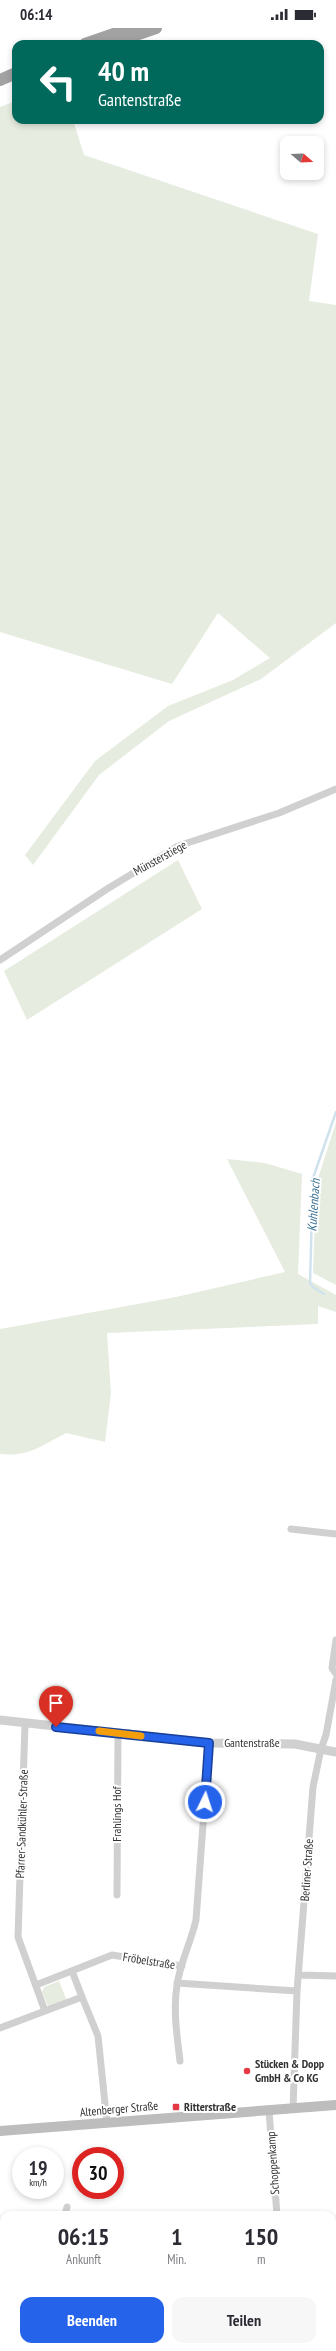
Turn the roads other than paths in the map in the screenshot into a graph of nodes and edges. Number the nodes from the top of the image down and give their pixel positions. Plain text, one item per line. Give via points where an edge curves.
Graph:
1 (131, 28) edge
2 (156, 28) edge
3 (96, 40) edge
4 (122, 40) edge
5 (12, 75) edge
6 (0, 80) edge
7 (12, 84) edge
8 (0, 88) edge
9 (336, 789) edge
10 (0, 960) edge
11 (291, 1528) dead end
12 (336, 1534) edge
13 (336, 1640) edge
14 (336, 1674) edge
15 (336, 1680) edge
16 (0, 1720) edge
17 (25, 1724) junction
18 (118, 1733) junction
19 (209, 1743) junction
20 (321, 1749) junction
21 (336, 1752) edge
22 (117, 1895) dead end
23 (182, 1966) junction
24 (72, 1971) junction
25 (299, 1975) junction
26 (336, 1976) edge
27 (177, 1984) junction
28 (36, 1985) junction
29 (297, 1991) junction
30 (82, 1998) junction
31 (45, 2011) junction
32 (0, 2028) edge
33 (180, 2061) dead end
34 (336, 2105) edge
35 (293, 2109) junction
36 (269, 2111) junction
37 (107, 2123) junction
38 (0, 2131) edge
39 (67, 2207) dead end
40 (66, 2211) edge
41 (277, 2211) edge

1 - 3 highway
2 - 4 highway
5 - 6 highway
7 - 8 highway
9 - 10 street, Münsterstiege via 279,813 178,846 107,889
11 - 12 street
13 - 14 street via 332,1668
15 - 20 street, Berliner Straße
16 - 17 street, Gantenstraße
17 - 18 street, Gantenstraße
17 - 28 street, Pfarrer-Sandkühler-Straße via 19,1925 20,1946
18 - 19 street, Gantenstraße
18 - 22 street, Frahlings Hof
19 - 20 street, Gantenstraße via 295,1744
19 - 23 street via 196,1920
20 - 21 street, Gantenstraße
20 - 25 street, Berliner Straße via 313,1787
23 - 24 street, Fröbelstraße via 112,1955
23 - 27 street
24 - 28 street, Fröbelstraße
24 - 30 street
25 - 26 street
25 - 29 street, Berliner Straße
27 - 29 street
27 - 33 street via 175,2010
28 - 31 street
29 - 35 street, Berliner Straße
30 - 31 street
30 - 37 street via 98,2036
31 - 32 street
34 - 35 main road, Altenberger Straße
35 - 36 main road, Altenberger Straße
36 - 37 main road, Altenberger Straße
36 - 41 street, Schoppenkamp
37 - 38 main road, Altenberger Straße
39 - 40 street

